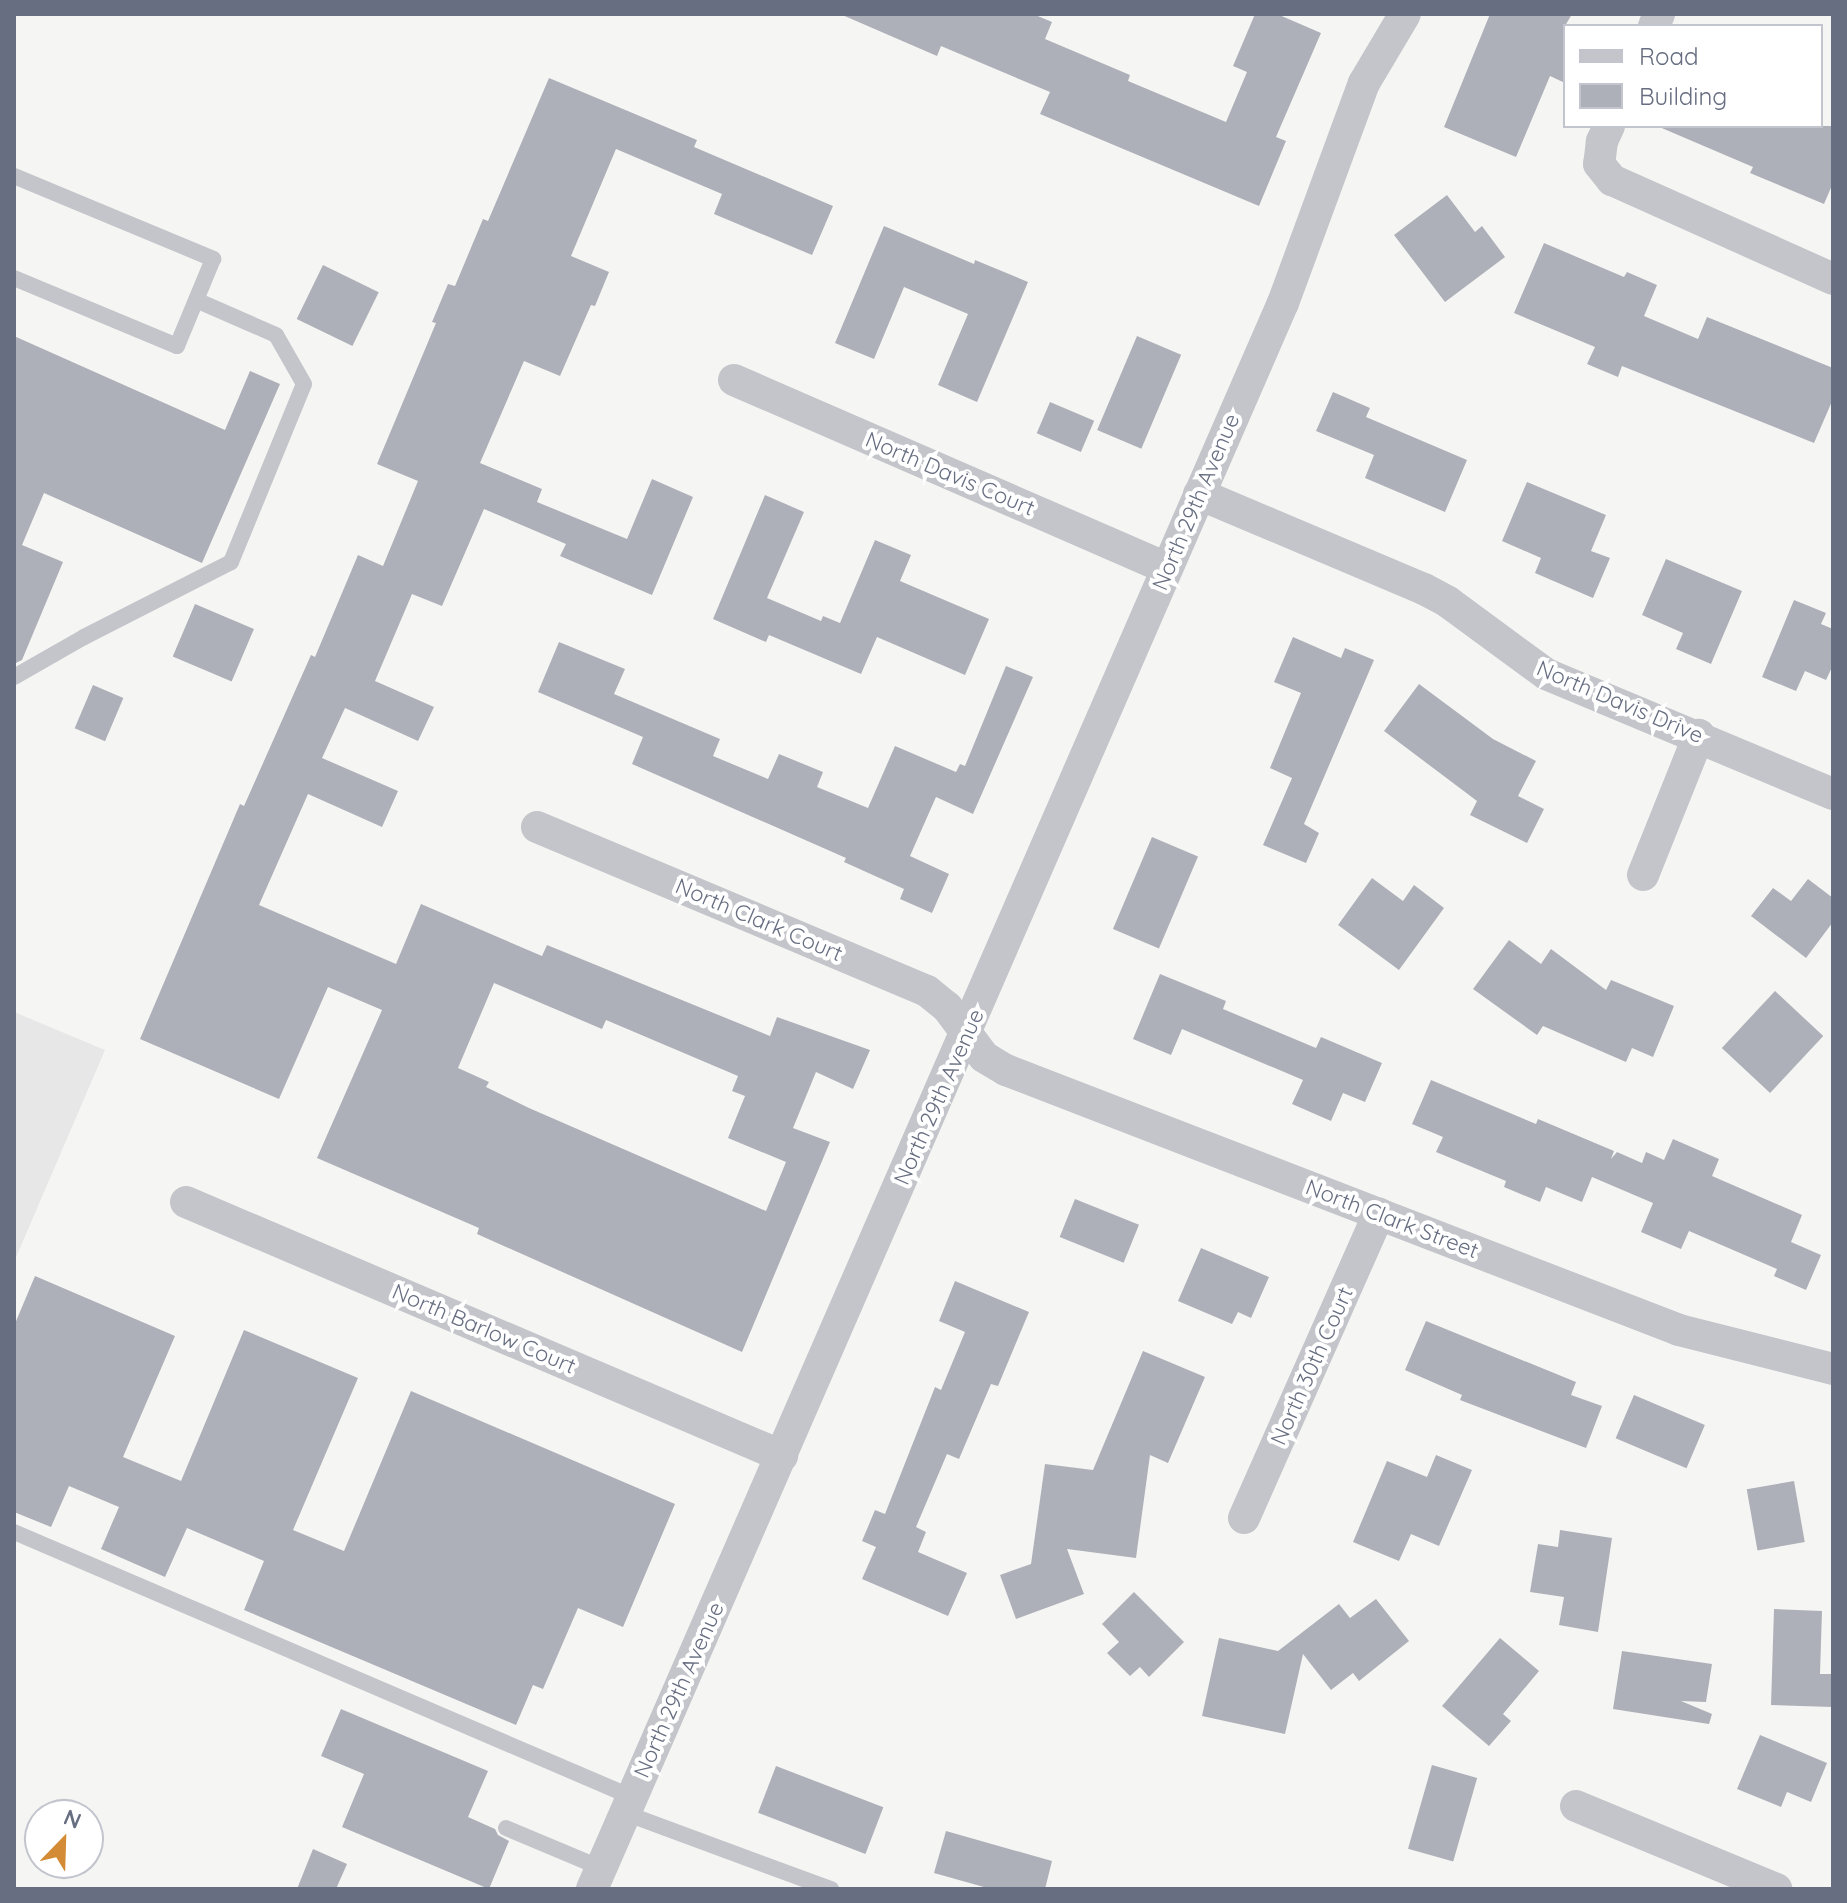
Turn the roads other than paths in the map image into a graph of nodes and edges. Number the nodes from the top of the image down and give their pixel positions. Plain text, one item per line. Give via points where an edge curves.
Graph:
1 (1405, 14) edge
2 (1608, 128) edge
3 (14, 176) edge
4 (14, 278) edge
5 (1833, 279) edge
6 (196, 300) junction
7 (734, 380) dead end
8 (1199, 494) junction
9 (1167, 568) junction
10 (14, 677) edge
11 (1699, 735) junction
12 (1833, 794) edge
13 (537, 827) dead end
14 (1643, 875) dead end
15 (966, 1035) junction
16 (186, 1202) dead end
17 (1379, 1214) junction
18 (1833, 1369) edge
19 (782, 1456) junction
20 (1244, 1518) dead end
21 (14, 1532) edge
22 (628, 1805) junction
23 (1576, 1806) dead end
24 (506, 1828) dead end
25 (597, 1878) edge
26 (831, 1889) edge
27 (1776, 1889) edge

1 - 8 street, North 29th Avenue via 1364,83 1283,303
2 - 5 street via 1599,164 1612,180
3 - 6 lane via 213,259
4 - 6 lane via 177,346
6 - 10 lane via 276,335 304,384 231,562
7 - 9 street, North Davis Court
8 - 9 street, North 29th Avenue
8 - 11 street, North Davis Drive via 1424,589 1546,674
9 - 15 street, North 29th Avenue
11 - 12 street, North Davis Drive
11 - 14 street
13 - 15 street, North Clark Court via 927,991 947,1007
15 - 17 street, North Clark Street via 984,1057 1006,1070
15 - 19 street, North 29th Avenue
16 - 19 street, North Barlow Court
17 - 18 street, North Clark Street via 1679,1330
17 - 20 street, North 30th Court
19 - 22 street, North 29th Avenue
21 - 22 lane
22 - 25 street, North 29th Avenue
22 - 26 lane
23 - 27 street
24 - 25 lane

